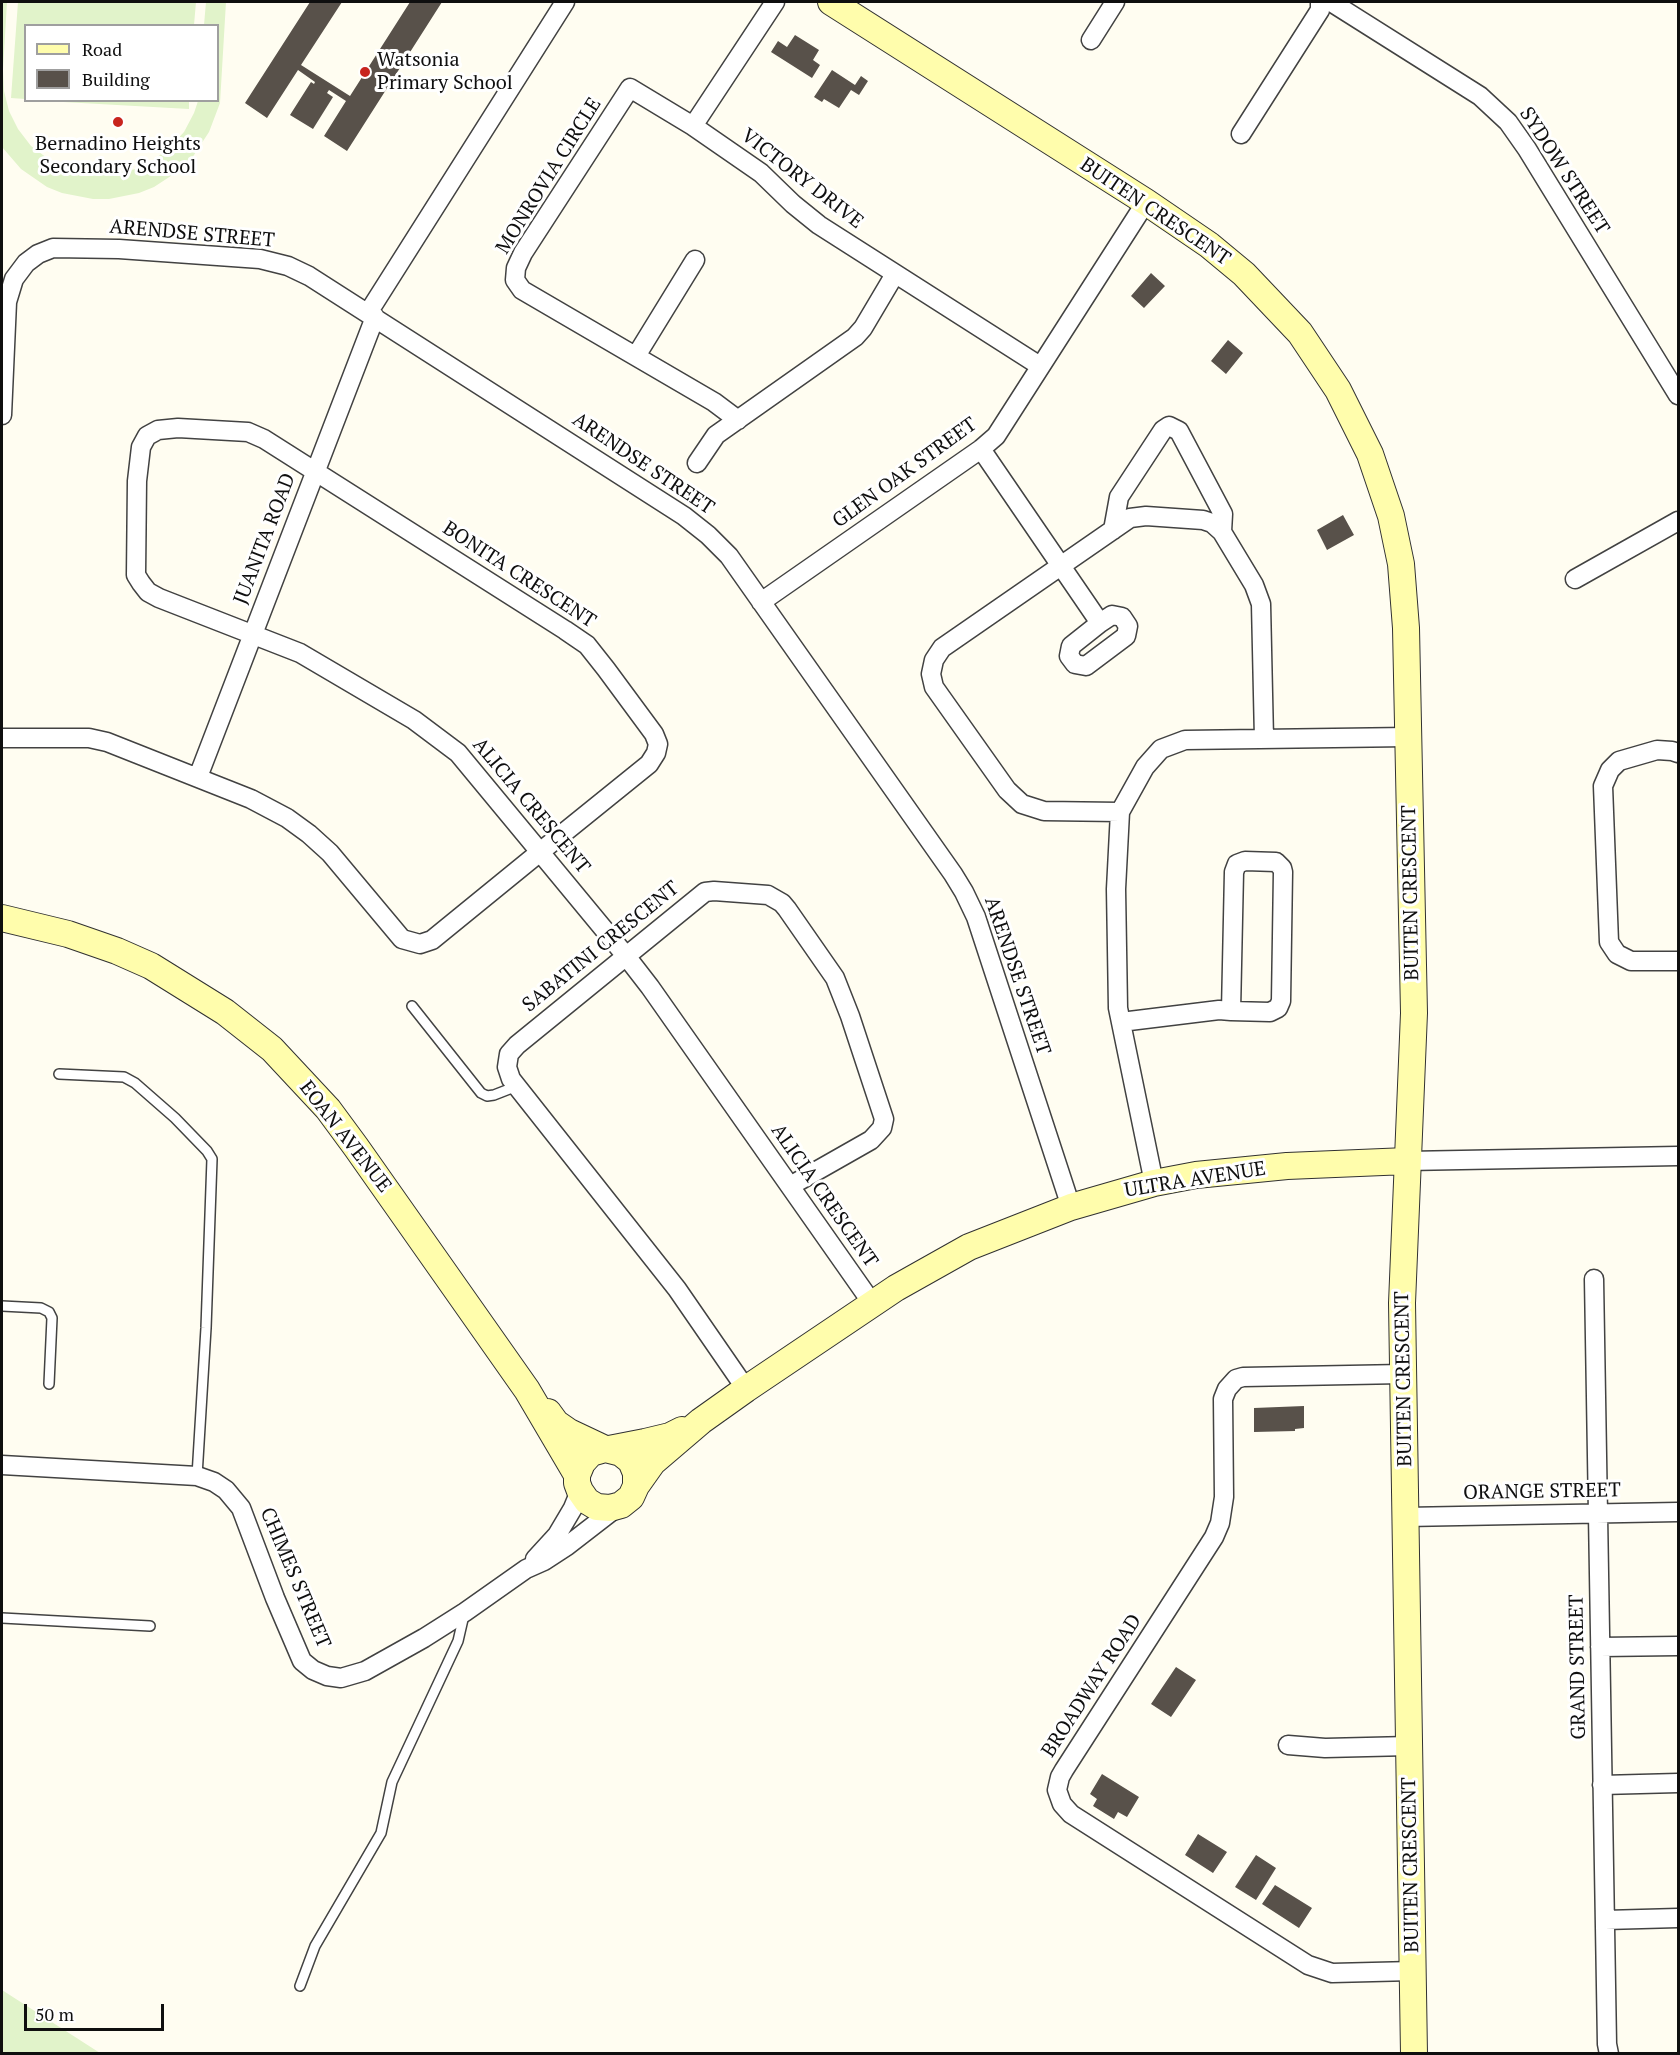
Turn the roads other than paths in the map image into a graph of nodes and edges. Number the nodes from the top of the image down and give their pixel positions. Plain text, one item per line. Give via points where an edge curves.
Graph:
1 (566, 2) edge
2 (775, 2) edge
3 (831, 2) edge
4 (1115, 2) edge
5 (1320, 2) edge
6 (1331, 2) edge
7 (1091, 40) dead end
8 (693, 126) junction
9 (1241, 134) dead end
10 (1146, 202) junction
11 (695, 260) dead end
12 (895, 273) junction
13 (371, 315) junction
14 (636, 356) junction
15 (1040, 366) junction
16 (1678, 394) edge
17 (2, 415) edge
18 (738, 420) junction
19 (981, 449) junction
20 (697, 464) dead end
21 (316, 472) junction
22 (1678, 521) edge
23 (1113, 530) junction
24 (1222, 532) junction
25 (1061, 565) junction
26 (1575, 579) dead end
27 (761, 602) junction
28 (1100, 622) dead end
29 (253, 634) junction
30 (2, 738) edge
31 (1408, 738) junction
32 (1264, 739) junction
33 (1678, 753) edge
34 (198, 777) junction
35 (1120, 812) junction
36 (540, 852) junction
37 (2, 918) edge
38 (626, 956) junction
39 (1678, 961) edge
40 (412, 1006) dead end
41 (1231, 1011) junction
42 (1121, 1022) junction
43 (59, 1074) dead end
44 (517, 1086) junction
45 (1678, 1156) edge
46 (1407, 1161) junction
47 (1154, 1183) junction
48 (790, 1186) junction
49 (1071, 1207) junction
50 (1594, 1279) dead end
51 (872, 1303) junction
52 (2, 1306) edge
53 (1403, 1374) junction
54 (49, 1384) dead end
55 (746, 1389) junction
56 (526, 1390) junction
57 (701, 1421) junction
58 (607, 1449) junction
59 (2, 1465) edge
60 (197, 1476) junction
61 (578, 1483) junction
62 (629, 1495) junction
63 (1678, 1512) edge
64 (1598, 1513) junction
65 (1405, 1517) junction
66 (526, 1569) junction
67 (465, 1612) junction
68 (2, 1618) edge
69 (150, 1626) dead end
70 (1678, 1646) edge
71 (1600, 1647) junction
72 (1288, 1745) dead end
73 (1409, 1746) junction
74 (1678, 1783) edge
75 (1602, 1785) junction
76 (1678, 1918) edge
77 (1605, 1920) junction
78 (1413, 1971) junction
79 (300, 1986) dead end
80 (1414, 2054) edge
81 (1609, 2054) edge

1 - 13 street, JUANITA ROAD
2 - 8 street
3 - 10 street, BUITEN CRESCENT
4 - 7 street
5 - 9 street via 1320,10
6 - 16 street, SYDOW STREET via 1480,96 1508,122
8 - 12 street, VICTORY DRIVE via 761,173 819,225
8 - 14 street, MONROVIA CIRCLE via 630,88 516,268 515,280 522,290
10 - 15 street, GLEN OAK STREET
10 - 31 street, BUITEN CRESCENT via 1209,245 1272,302 1300,333 1349,411 1370,454 1391,516 1401,564
11 - 14 street
12 - 15 street, VICTORY DRIVE
12 - 18 street via 855,337
13 - 17 street, ARENDSE STREET via 309,276 260,259 53,248 26,263 14,279 7,302
13 - 21 street, JUANITA ROAD
13 - 27 street, ARENDSE STREET via 690,521 719,545
14 - 18 street, MONROVIA CIRCLE
15 - 19 street, GLEN OAK STREET via 996,436
18 - 20 street via 716,435
19 - 25 street
19 - 27 street, GLEN OAK STREET
21 - 29 street, JUANITA ROAD
21 - 29 street, ALICIA CRESCENT via 248,432 158,430 147,436 141,447 136,575 148,592 159,598
21 - 36 street, BONITA CRESCENT via 587,645 654,734 658,744 649,764
22 - 26 street
23 - 24 street via 1140,515 1203,520
23 - 24 street via 1119,497 1169,426 1179,431 1223,514
23 - 25 street
24 - 32 street via 1260,598
25 - 28 street
25 - 35 street via 942,648 934,660 932,680 1007,790 1022,804 1044,812
27 - 49 street, ARENDSE STREET via 964,892 976,917
29 - 34 street, JUANITA ROAD
29 - 36 street, ALICIA CRESCENT via 300,653 436,736 458,753
30 - 34 street, BONITA CRESCENT via 89,738
31 - 32 street
31 - 46 street, BUITEN CRESCENT via 1414,1013
32 - 35 street via 1185,740 1168,745 1149,760
33 - 39 street via 1657,750 1619,761 1603,786 1609,942 1617,954 1630,961
34 - 36 street, BONITA CRESCENT via 251,799 309,834 330,853 402,939 411,943 432,940
35 - 42 street via 1116,889
36 - 38 street, ALICIA CRESCENT
37 - 56 street, EOAN AVENUE via 68,934 150,966 225,1012 272,1049 328,1109
38 - 44 street, SABATINI CRESCENT via 512,1049 507,1067
38 - 48 street, ALICIA CRESCENT
38 - 48 street, SABATINI CRESCENT via 705,892 714,891 761,894 776,899 821,956 843,997 884,1119 882,1128 871,1140
40 - 44 lane via 481,1093 494,1095
41 - 41 street via 1235,868 1245,861 1276,862 1283,872 1280,1005 1270,1012
41 - 42 street
42 - 47 street
43 - 60 lane via 124,1077 135,1083 175,1118 212,1159
44 - 55 street, SABATINI CRESCENT via 676,1288
45 - 46 street, ULTRA AVENUE
46 - 47 street, ULTRA AVENUE via 1287,1166
46 - 53 street, BUITEN CRESCENT
47 - 49 street, ULTRA AVENUE
48 - 51 street, ALICIA CRESCENT
49 - 51 street, ULTRA AVENUE via 969,1247
50 - 64 street, GRAND STREET
51 - 55 street, ULTRA AVENUE
52 - 54 lane via 49,1312
53 - 65 street, BUITEN CRESCENT
53 - 78 street, BROADWAY ROAD via 1243,1377 1227,1389 1222,1400 1222,1510 1214,1537 1060,1777 1057,1790 1071,1814 1308,1965 1332,1972
55 - 57 street, ULTRA AVENUE
56 - 58 street, EOAN AVENUE via 568,1432
56 - 61 street, EOAN AVENUE
57 - 58 street, ULTRA AVENUE via 670,1436
57 - 62 street, ULTRA AVENUE via 653,1462
58 - 61 street via 591,1454 582,1463
58 - 62 street via 631,1461 636,1473
59 - 60 street, CHIMES STREET
60 - 67 street, CHIMES STREET via 226,1490 241,1509 295,1647 302,1661 313,1670 341,1678 365,1671
61 - 62 street via 587,1501 597,1507 610,1508
61 - 66 street, CHIMES STREET via 573,1508 557,1535
62 - 66 street, CHIMES STREET via 567,1546
63 - 64 street, ORANGE STREET
64 - 65 street, ORANGE STREET
64 - 71 street, GRAND STREET
65 - 73 street, BUITEN CRESCENT
66 - 67 street, CHIMES STREET
67 - 79 lane via 458,1641 392,1782 381,1833 315,1947
68 - 69 lane
70 - 71 street
71 - 75 street, GRAND STREET
72 - 73 street
73 - 78 street, BUITEN CRESCENT
74 - 75 street
75 - 77 street, GRAND STREET
76 - 77 street
77 - 81 street, GRAND STREET
78 - 80 street, BUITEN CRESCENT

